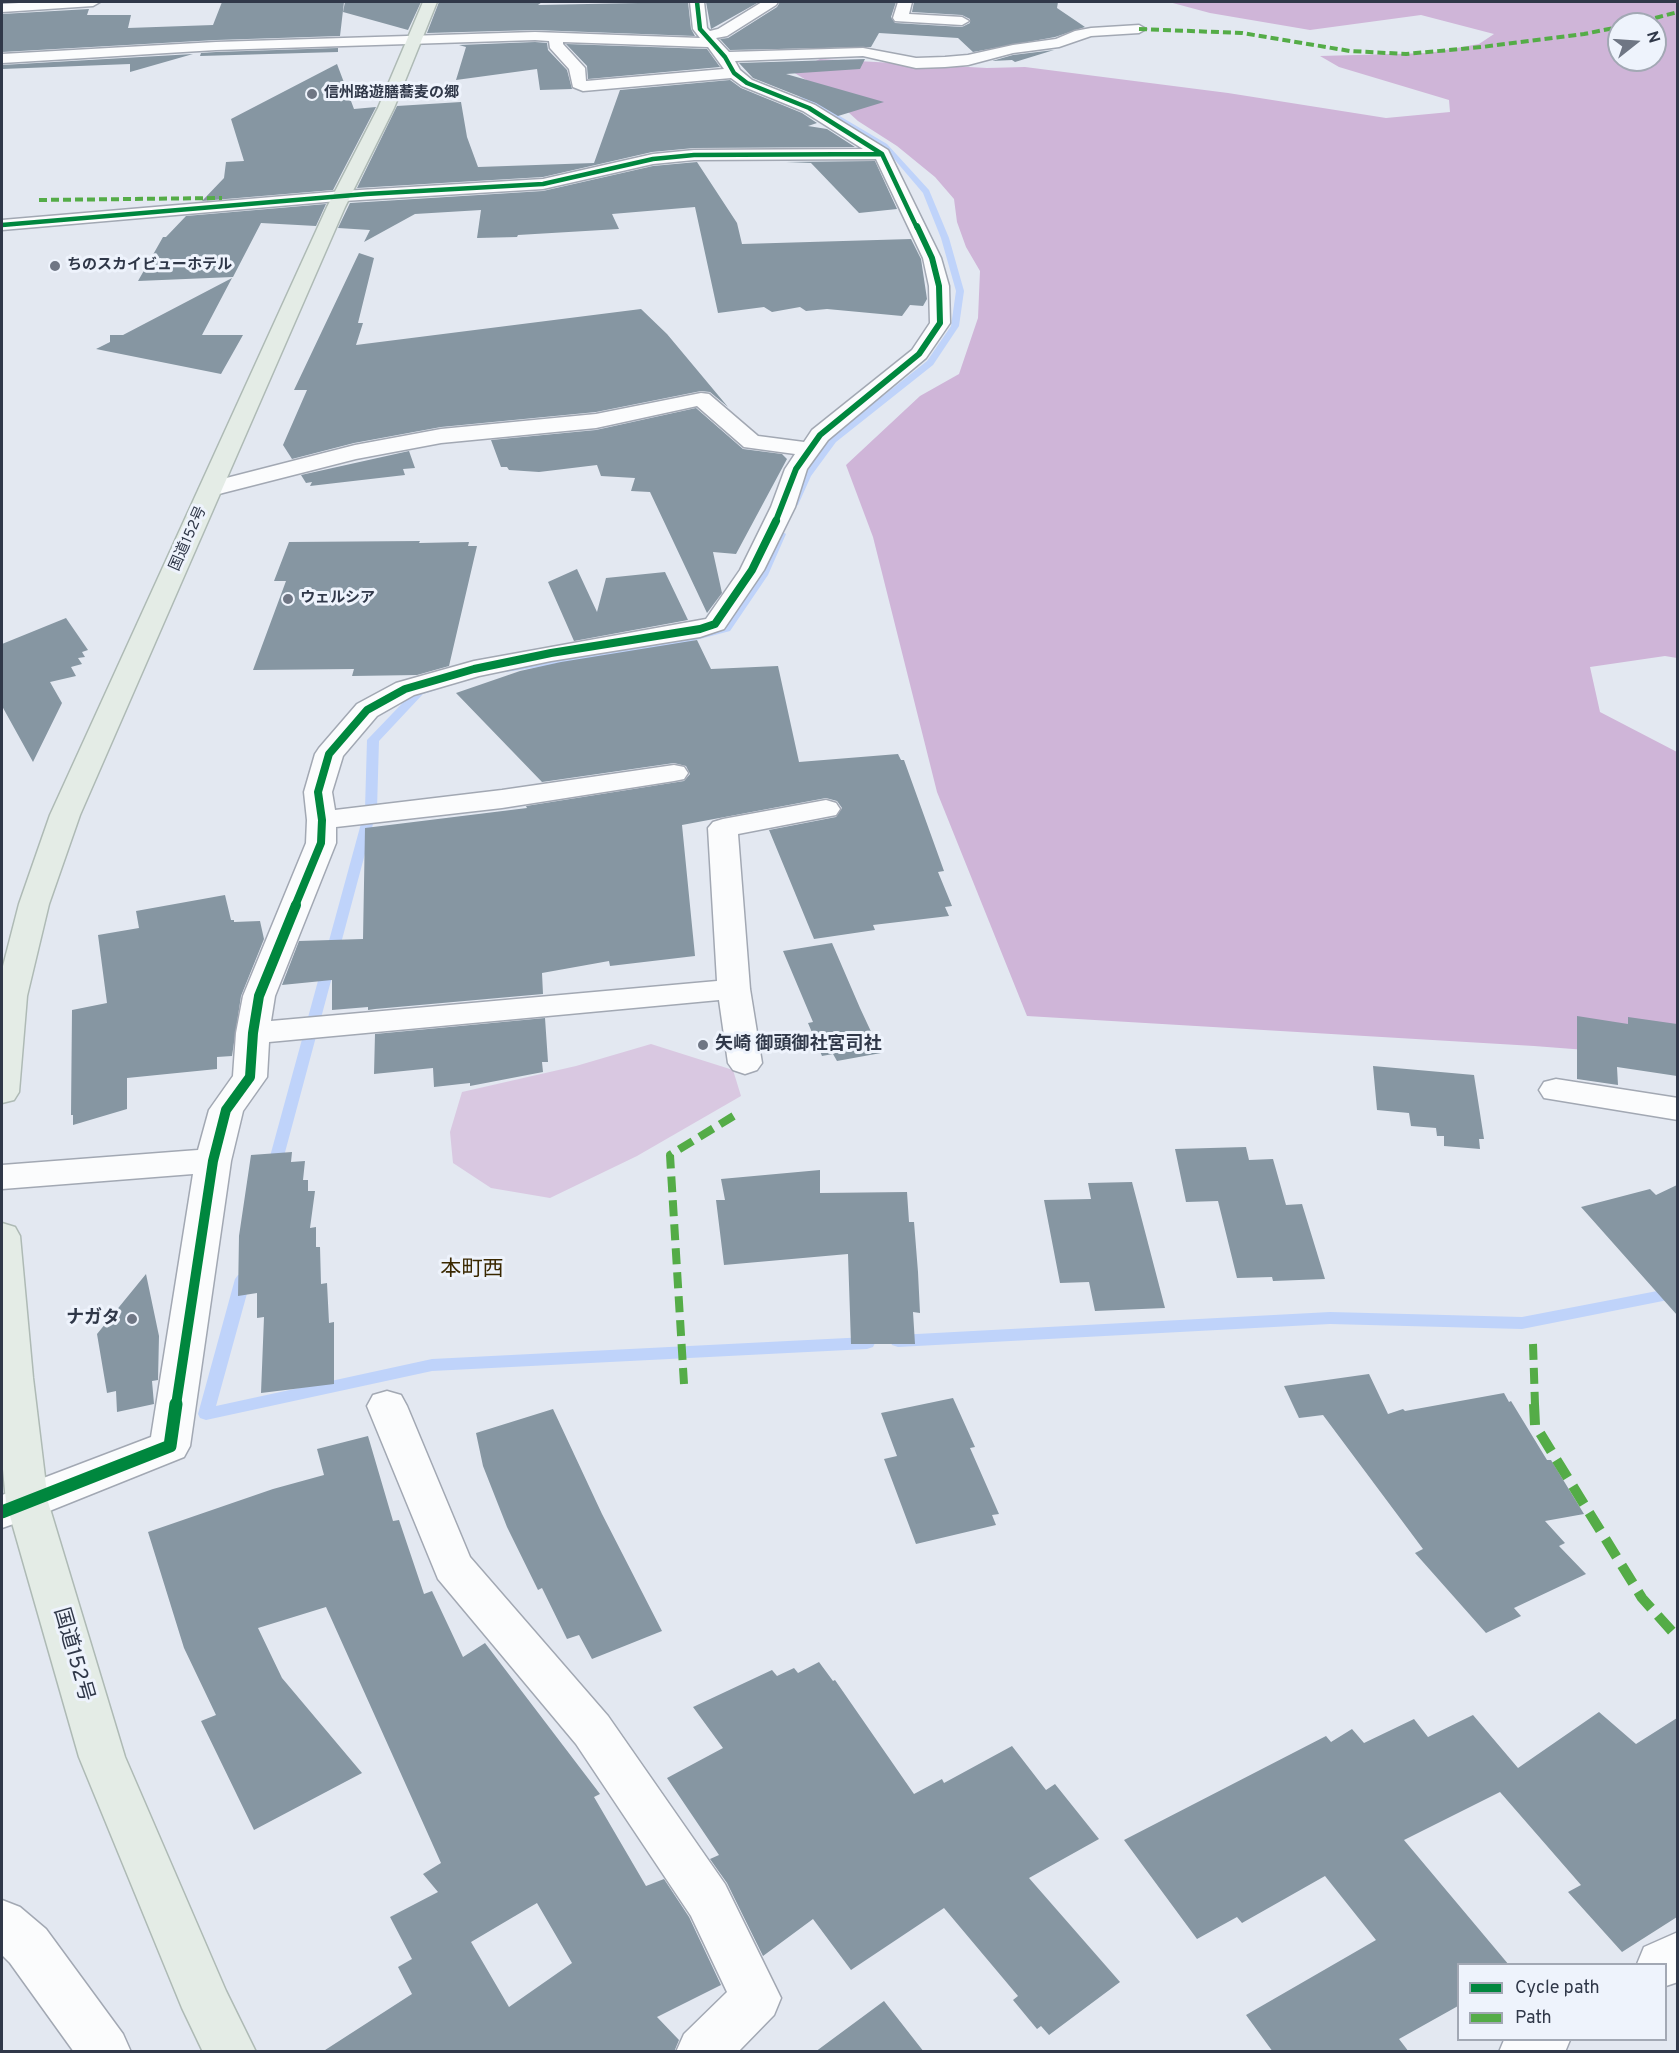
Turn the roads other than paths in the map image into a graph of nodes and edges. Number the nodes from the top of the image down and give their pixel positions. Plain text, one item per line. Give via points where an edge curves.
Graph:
1 (93, 2) edge
2 (430, 2) edge
3 (697, 2) edge
4 (771, 2) edge
5 (905, 2) edge
6 (2, 8) edge
7 (962, 21) dead end
8 (1139, 29) dead end
9 (557, 36) junction
10 (413, 38) junction
11 (709, 39) junction
12 (725, 57) junction
13 (2, 58) edge
14 (734, 73) junction
15 (882, 154) junction
16 (343, 196) junction
17 (2, 225) edge
18 (810, 449) junction
19 (211, 489) junction
20 (674, 773) dead end
21 (826, 809) dead end
22 (322, 820) junction
23 (734, 989) junction
24 (253, 1033) junction
25 (745, 1063) dead end
26 (1556, 1090) dead end
27 (2, 1092) edge
28 (1677, 1109) edge
29 (213, 1161) junction
30 (2, 1177) edge
31 (2, 1236) edge
32 (387, 1406) dead end
33 (14, 1507) edge
34 (2, 1923) edge
35 (1542, 2041) edge
36 (105, 2052) edge
37 (231, 2052) edge
38 (702, 2052) edge
39 (1525, 2052) edge

1 - 6 street
2 - 10 highway, 国道152号
3 - 11 street via 700,29
4 - 11 street
5 - 7 street via 900,18
8 - 12 street via 1091,32 1059,43 945,62 916,63 855,52
9 - 10 street
9 - 11 street
9 - 14 street via 555,45 577,68 578,84 583,86
10 - 13 street
10 - 16 highway, 国道152号 via 386,108
11 - 12 street
12 - 14 street
14 - 15 street via 747,83 809,108
15 - 16 street via 694,155 653,159 543,184
15 - 18 street via 932,258 939,286 940,323 919,354 820,435
16 - 17 street
16 - 19 highway, 国道152号
18 - 19 street via 752,442 701,399 597,421 430,438 355,452
18 - 22 street via 796,469 783,507 752,570 715,624 474,669 405,689 367,711 329,754 318,792
19 - 27 highway, 国道152号 via 65,815 34,904 11,996
20 - 22 street via 502,799
21 - 23 street via 723,828
22 - 24 street via 321,843 259,996
23 - 24 street
23 - 25 street
24 - 29 street via 250,1077 226,1110
26 - 28 street
29 - 30 street
29 - 33 street via 170,1446
31 - 33 highway, 国道152号 via 13,1378
32 - 38 street via 453,1567 592,1730 708,1900 756,1998
33 - 37 highway, 国道152号 via 102,1757 208,2008
34 - 36 street via 28,1946
35 - 39 street

